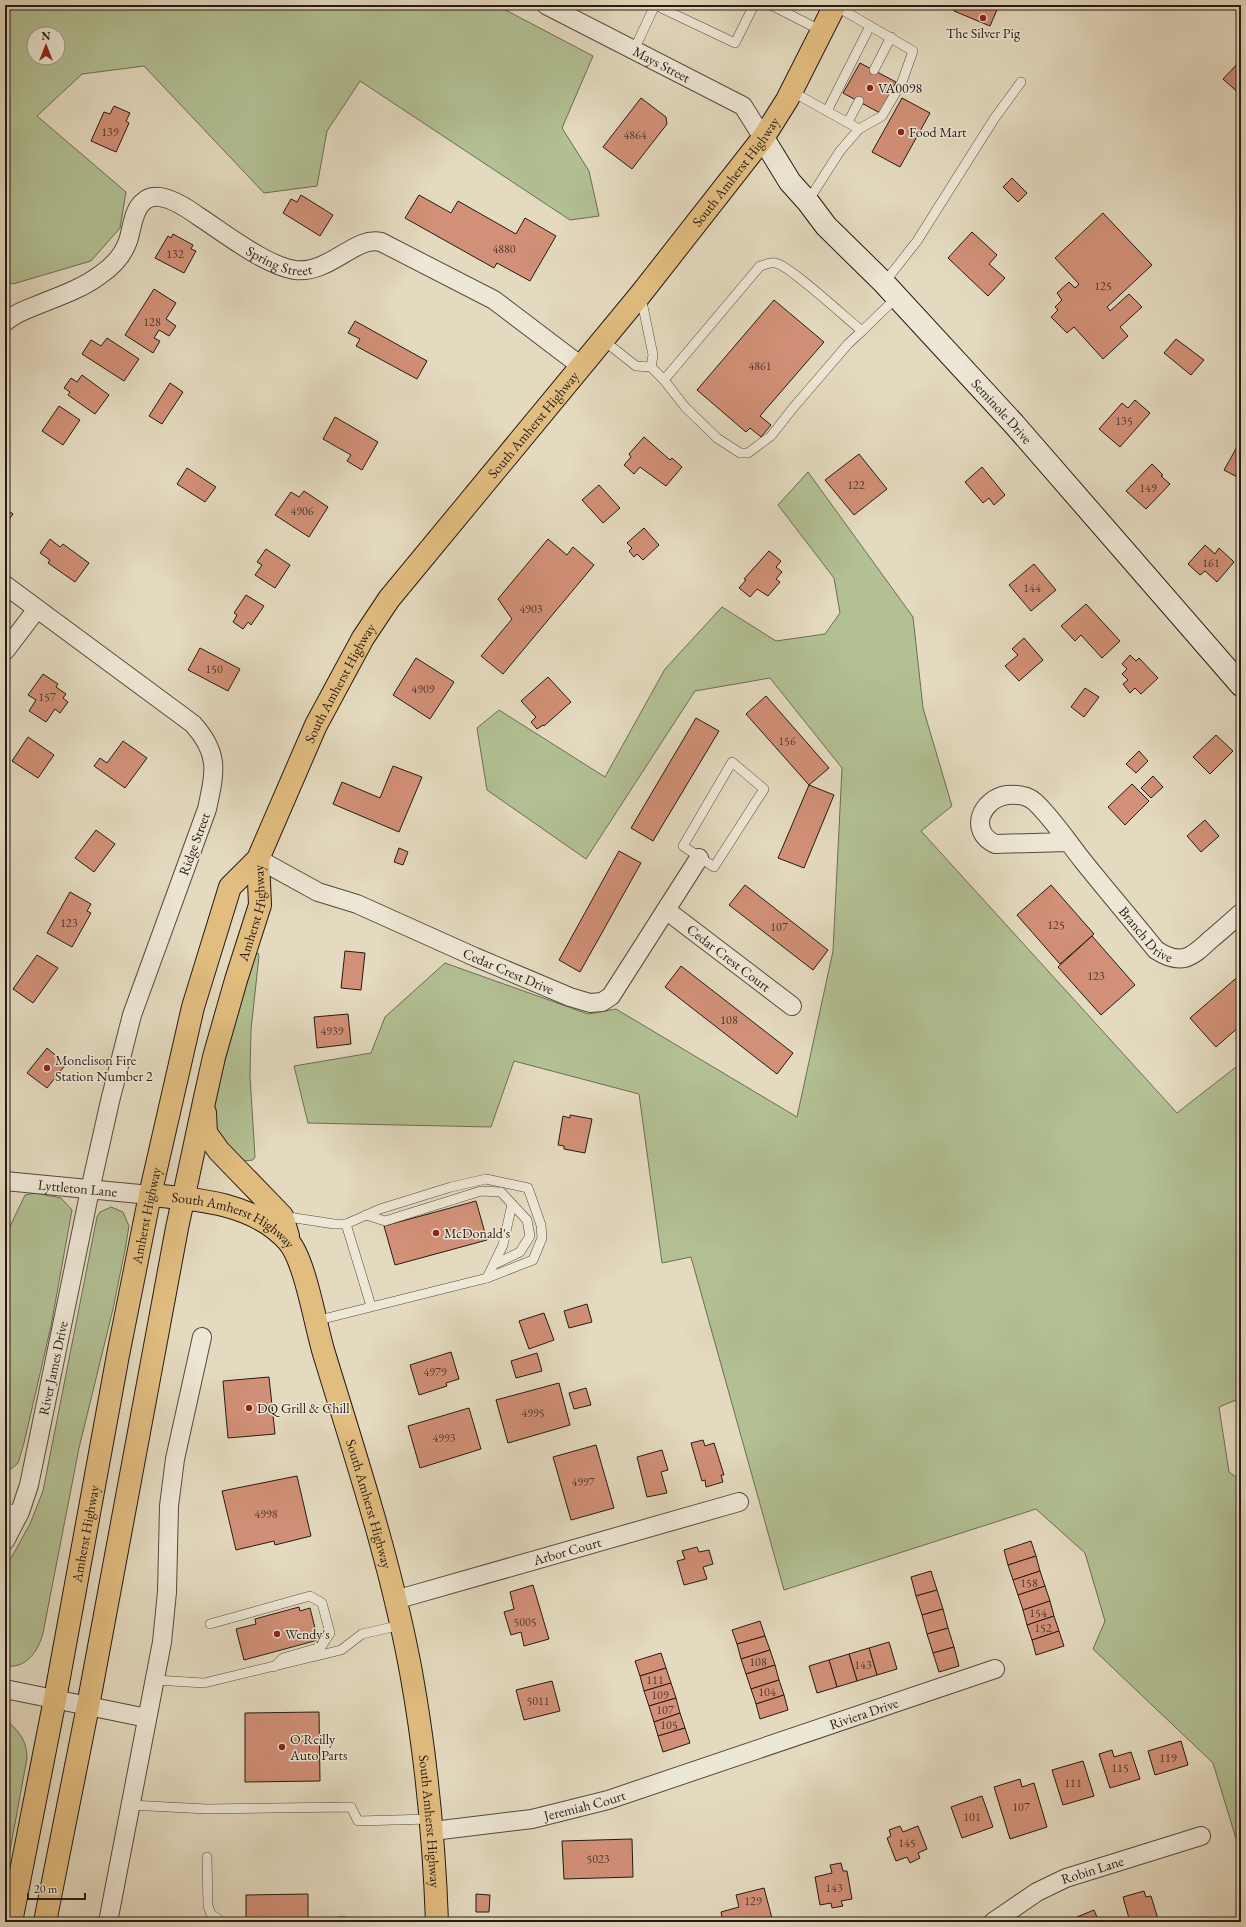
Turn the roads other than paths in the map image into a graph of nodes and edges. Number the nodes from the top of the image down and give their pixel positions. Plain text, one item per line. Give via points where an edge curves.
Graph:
1 (546, 5) edge
2 (754, 5) edge
3 (771, 5) edge
4 (834, 5) edge
5 (870, 26) junction
6 (822, 31) junction
7 (891, 37) junction
8 (634, 50) junction
9 (874, 70) dead end
10 (1021, 82) dead end
11 (791, 91) junction
12 (859, 101) dead end
13 (827, 111) junction
14 (848, 122) junction
15 (859, 129) junction
16 (763, 138) junction
17 (808, 202) junction
18 (890, 290) junction
19 (640, 295) junction
20 (5, 322) edge
21 (862, 331) junction
22 (603, 340) junction
23 (581, 366) junction
24 (651, 367) junction
25 (664, 380) junction
26 (5, 585) edge
27 (37, 609) junction
28 (5, 651) edge
29 (1241, 685) edge
30 (1068, 842) dead end
31 (699, 858) junction
32 (258, 860) junction
33 (666, 910) junction
34 (1241, 913) edge
35 (792, 1006) dead end
36 (204, 1102) junction
37 (5, 1181) edge
38 (90, 1190) junction
39 (150, 1195) junction
40 (185, 1198) junction
41 (512, 1204) junction
42 (366, 1215) junction
43 (275, 1219) junction
44 (346, 1224) junction
45 (495, 1264) junction
46 (487, 1278) junction
47 (371, 1306) junction
48 (315, 1321) junction
49 (202, 1337) dead end
50 (739, 1502) dead end
51 (13, 1509) edge
52 (5, 1541) edge
53 (395, 1600) junction
54 (210, 1624) dead end
55 (401, 1625) junction
56 (274, 1667) junction
57 (995, 1669) dead end
58 (155, 1680) junction
59 (5, 1689) edge
60 (55, 1699) junction
61 (88, 1706) junction
62 (147, 1718) junction
63 (731, 1757) joint
64 (130, 1805) junction
65 (433, 1825) junction
66 (1201, 1836) dead end
67 (207, 1857) dead end
68 (11, 1922) edge
69 (45, 1922) edge
70 (108, 1922) edge
71 (222, 1922) edge
72 (437, 1922) edge
73 (993, 1922) edge

1 - 8 street, Mays Street
2 - 8 lane via 735,43 655,5
3 - 6 lane
4 - 5 lane
4 - 6 main road, South Amherst Highway
5 - 7 lane
5 - 13 lane
6 - 11 main road, South Amherst Highway
7 - 9 lane
7 - 15 lane via 913,51 902,82 882,116
8 - 16 street, Mays Street via 743,106
10 - 18 lane via 994,118 917,241
11 - 13 lane
11 - 16 main road, South Amherst Highway
12 - 14 lane
13 - 14 lane
14 - 15 lane
15 - 17 lane via 840,151
16 - 17 street, Seminole Drive via 790,182
16 - 19 main road, South Amherst Highway
17 - 18 street, Seminole Drive via 826,226
18 - 21 lane
18 - 29 street, Seminole Drive via 1014,424
19 - 22 main road, South Amherst Highway
19 - 24 lane via 652,349
20 - 23 street, Spring Street via 21,312 64,294 108,269 121,255 128,242 142,202 150,197 161,197 182,205 250,250 285,268 302,271 319,268 364,242 381,242 494,300
21 - 25 lane via 798,276 774,262 760,266
21 - 25 lane via 848,344 771,436 748,453 740,453 717,438 685,407
22 - 23 main road, South Amherst Highway
22 - 24 lane via 636,366
23 - 32 main road, South Amherst Highway via 389,599 363,638 316,725
24 - 25 lane
26 - 27 street, Ridge Street
27 - 28 street
27 - 38 street, Ridge Street via 193,724 203,736 213,758 207,809 132,1015
30 - 34 street, Branch Drive via 1156,950 1166,956 1178,959 1193,956
31 - 31 lane via 684,846 732,762 764,789 714,867
31 - 33 street, Cedar Crest Drive
32 - 33 street, Cedar Crest Drive via 318,892 357,904 482,960 590,1003 602,1002 611,996
32 - 36 main road, Amherst Highway via 260,905 214,1057
32 - 39 main road, Amherst Highway via 230,887 193,1007
33 - 35 street, Cedar Crest Court
36 - 40 main road, Amherst Highway
36 - 43 main road via 206,1133
37 - 38 street, Lyttleton Lane
38 - 39 street, Lyttleton Lane
38 - 51 street, River James Drive via 29,1485
39 - 40 main road, South Amherst Highway
39 - 60 main road, Amherst Highway via 115,1369
40 - 43 main road, South Amherst Highway
40 - 61 main road, Amherst Highway via 174,1244
41 - 42 lane via 501,1192 481,1191 385,1221
41 - 45 lane via 503,1245
41 - 45 lane via 527,1220 530,1236 520,1252
42 - 44 lane
42 - 46 lane via 451,1187 486,1179 528,1188 541,1225 542,1238 533,1260
43 - 44 lane
43 - 48 main road, South Amherst Highway via 299,1260
44 - 47 lane
45 - 46 lane
46 - 47 lane
47 - 48 lane
48 - 53 main road, South Amherst Highway
49 - 58 street via 175,1459 168,1506 167,1592
50 - 53 street, Arbor Court
51 - 52 street, River James Drive
53 - 55 main road, South Amherst Highway
54 - 56 lane via 310,1596 322,1603 330,1633 322,1647 282,1658
55 - 56 lane via 362,1634 341,1650
55 - 65 main road, South Amherst Highway via 421,1730
56 - 58 lane via 204,1684
57 - 63 street, Riviera Drive
58 - 62 street
59 - 60 street
60 - 61 street
60 - 68 main road, Amherst Highway
61 - 62 street
61 - 69 main road, Amherst Highway
62 - 64 street
63 - 65 street, Jeremiah Court via 608,1800 532,1820
64 - 65 lane via 207,1809 350,1807 358,1821
64 - 70 street
65 - 72 main road, South Amherst Highway
66 - 73 street, Robin Lane via 1066,1878 1037,1892
67 - 71 lane via 208,1906 211,1914

